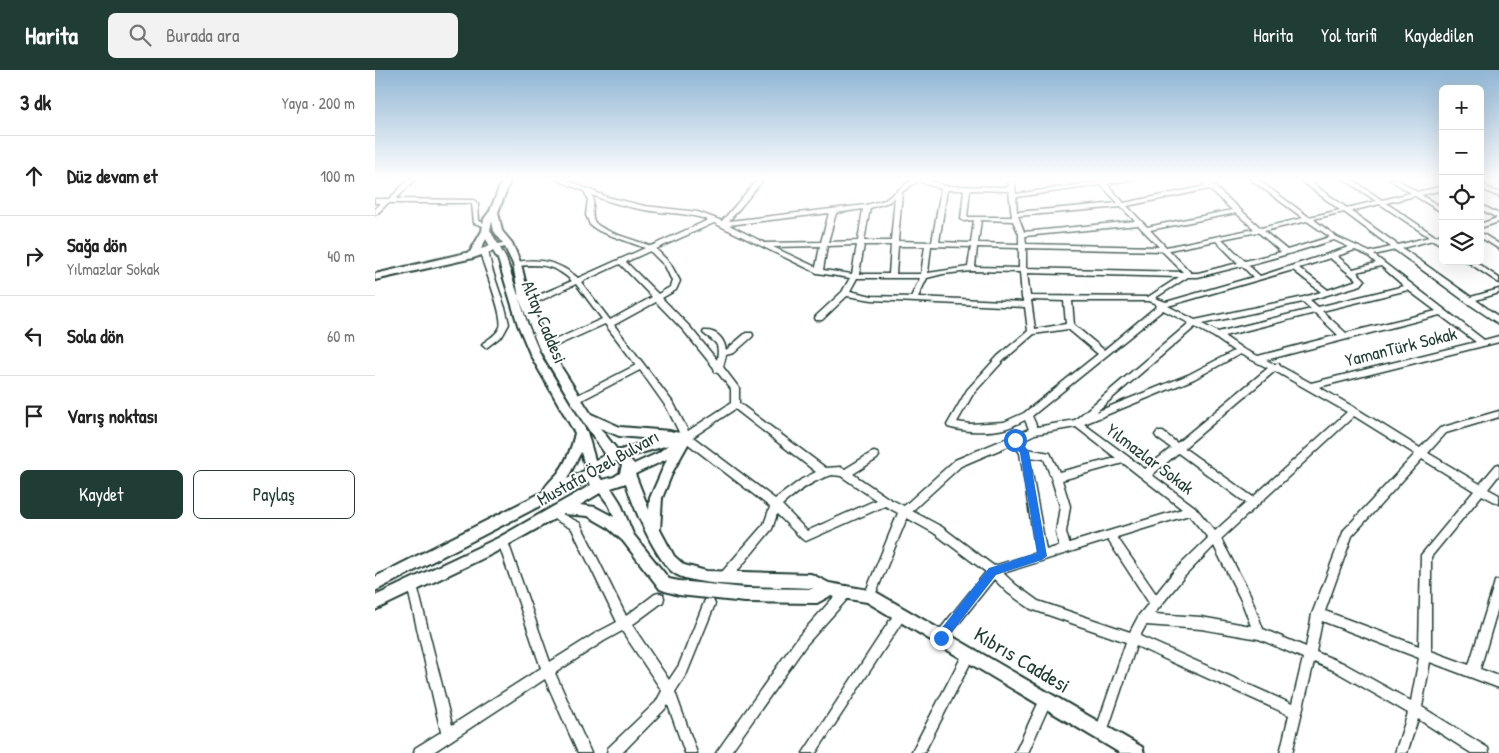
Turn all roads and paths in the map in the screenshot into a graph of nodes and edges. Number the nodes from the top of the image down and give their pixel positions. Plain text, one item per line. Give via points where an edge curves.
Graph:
1 (475, 211) edge
2 (590, 211) edge
3 (682, 211) edge
4 (734, 211) edge
5 (839, 211) edge
6 (866, 211) edge
7 (898, 211) edge
8 (939, 211) edge
9 (965, 211) edge
10 (1014, 211) edge
11 (1065, 211) edge
12 (1128, 211) edge
13 (1237, 211) joint
14 (1295, 211) edge
15 (1343, 211) edge
16 (1347, 211) edge
17 (1394, 211) edge
18 (1487, 211) edge
19 (494, 212) joint
20 (833, 212) junction
21 (1015, 216) junction
22 (977, 218) junction
23 (1499, 219) edge
24 (714, 220) junction
25 (1307, 220) junction
26 (1139, 223) junction
27 (723, 224) junction
28 (1484, 225) edge
29 (486, 228) junction
30 (1145, 229) junction
31 (1259, 230) junction
32 (1022, 234) junction
33 (1439, 237) edge
34 (1484, 237) edge
35 (1335, 238) junction
36 (1434, 238) junction
37 (1219, 239) junction
38 (1439, 241) edge
39 (508, 243) junction
40 (824, 244) junction
41 (859, 244) junction
42 (895, 244) junction
43 (931, 244) junction
44 (764, 245) junction
45 (973, 245) junction
46 (495, 247) junction
47 (1499, 247) edge
48 (651, 248) junction
49 (1023, 248) junction
50 (1354, 248) junction
51 (1397, 248) junction
52 (1165, 249) junction
53 (485, 251) junction
54 (1286, 253) junction
55 (473, 254) junction
56 (1369, 254) junction
57 (1331, 255) junction
58 (621, 261) junction
59 (517, 264) junction
60 (1243, 264) junction
61 (1383, 264) junction
62 (1475, 265) edge
63 (1293, 267) junction
64 (971, 269) junction
65 (1023, 269) junction
66 (819, 271) junction
67 (1352, 271) junction
68 (1188, 274) junction
69 (855, 276) junction
70 (893, 276) junction
71 (925, 276) junction
72 (375, 278) edge
73 (1257, 278) junction
74 (577, 281) junction
75 (1499, 281) edge
76 (1409, 287) junction
77 (1499, 291) edge
78 (845, 292) junction
79 (1327, 293) junction
80 (657, 298) junction
81 (1068, 298) junction
82 (1149, 298) junction
83 (913, 299) junction
84 (1305, 299) junction
85 (1469, 300) junction
86 (1027, 301) junction
87 (526, 304) junction
88 (1162, 306) junction
89 (1316, 310) junction
90 (1441, 312) junction
91 (819, 318) dead end
92 (1499, 321) edge
93 (607, 322) junction
94 (1194, 323) junction
95 (1070, 326) junction
96 (1032, 332) junction
97 (707, 333) dead end
98 (749, 335) dead end
99 (1217, 335) junction
100 (1344, 336) junction
101 (1499, 339) edge
102 (1482, 343) junction
103 (486, 345) dead end
104 (544, 348) junction
105 (1240, 351) junction
106 (723, 353) junction
107 (1103, 353) junction
108 (1259, 359) junction
109 (641, 366) junction
110 (1276, 366) junction
111 (718, 370) junction
112 (1311, 386) junction
113 (575, 400) junction
114 (735, 404) junction
115 (1354, 410) junction
116 (1499, 414) edge
117 (1027, 415) junction
118 (587, 417) junction
119 (1077, 423) junction
120 (1034, 431) junction
121 (581, 432) junction
122 (1160, 435) dead end
123 (686, 437) junction
124 (1015, 440) junction
125 (1178, 448) junction
126 (1025, 452) junction
127 (1421, 454) junction
128 (874, 456) dead end
129 (616, 457) junction
130 (1125, 459) junction
131 (1499, 468) edge
132 (593, 472) junction
133 (628, 472) junction
134 (825, 473) junction
135 (845, 474) junction
136 (1145, 475) junction
137 (1056, 477) junction
138 (602, 486) junction
139 (1480, 490) junction
140 (541, 499) junction
141 (1499, 500) edge
142 (885, 502) junction
143 (1253, 503) junction
144 (775, 504) junction
145 (1191, 510) junction
146 (559, 512) junction
147 (904, 512) junction
148 (653, 531) junction
149 (1110, 535) junction
150 (627, 538) junction
151 (1215, 538) junction
152 (503, 542) junction
153 (1065, 548) junction
154 (1042, 556) junction
155 (993, 571) junction
156 (725, 577) junction
157 (375, 584) edge
158 (412, 585) junction
159 (1499, 586) edge
160 (828, 589) junction
161 (846, 592) junction
162 (869, 596) junction
163 (659, 598) dead end
164 (375, 602) edge
165 (1155, 603) junction
166 (709, 604) dead end
167 (1317, 614) junction
168 (900, 615) junction
169 (1143, 620) junction
170 (623, 624) junction
171 (1259, 633) junction
172 (941, 638) junction
173 (1133, 639) junction
174 (969, 654) junction
175 (1425, 654) junction
176 (1310, 655) junction
177 (548, 672) junction
178 (1473, 673) junction
179 (1499, 682) edge
180 (669, 691) junction
181 (1046, 699) junction
182 (1415, 710) junction
183 (1296, 712) junction
184 (1101, 732) junction
185 (448, 736) junction
186 (1120, 748) edge
187 (420, 753) edge
188 (585, 753) edge
189 (613, 753) edge
190 (691, 753) edge
191 (722, 753) edge
192 (809, 753) edge
193 (917, 753) edge
194 (1021, 753) edge
195 (1136, 753) edge
196 (1286, 753) edge
197 (1401, 753) edge
198 (1483, 753) edge

1 - 29 street via 476,222
2 - 48 street via 592,224 601,230
3 - 24 street
4 - 27 street
5 - 20 street
6 - 41 street
7 - 42 street
8 - 43 street
9 - 22 street via 964,219
10 - 21 street
11 - 21 street
12 - 26 street
13 - 30 street
13 - 31 street
14 - 25 street
15 - 25 street
16 - 51 street
17 - 36 street
18 - 23 street
19 - 29 main road
19 - 39 main road, Altay Caddesi via 498,231
20 - 27 street
20 - 40 street
21 - 22 street
21 - 32 street
22 - 45 street
23 - 28 street
24 - 27 street
24 - 48 street
25 - 31 street
25 - 35 street
26 - 30 street
26 - 32 street
27 - 44 street
29 - 46 main road, Altay Caddesi
29 - 55 main road
30 - 52 street
31 - 37 street
31 - 54 street
32 - 49 street
33 - 36 street
34 - 47 street
35 - 50 street
35 - 54 street
36 - 38 street
36 - 51 street
37 - 52 street
37 - 60 street
39 - 46 main road
39 - 59 main road, Altay Caddesi
40 - 41 street
40 - 44 street
40 - 66 street
41 - 42 street
41 - 69 street
42 - 43 street
42 - 70 street
43 - 45 street
43 - 71 street
44 - 66 street
45 - 49 street
45 - 64 street
46 - 53 main road
46 - 121 main road, Altay Caddesi via 536,356
48 - 58 street
48 - 80 street via 668,265 676,280 673,288
49 - 52 street
49 - 65 street
50 - 56 street
50 - 57 street
51 - 56 street
51 - 85 street
52 - 68 street
53 - 55 main road
53 - 103 street via 492,286 505,319 505,325
54 - 60 street
55 - 72 main road
56 - 61 street
57 - 63 street
57 - 67 street
58 - 74 street
58 - 80 street
59 - 74 street via 546,262 563,268
59 - 87 main road, Altay Caddesi
60 - 68 street via 1198,275
60 - 73 street
61 - 67 street
61 - 76 street
62 - 75 street
63 - 73 street
63 - 79 street
64 - 65 street
64 - 71 street
65 - 68 street
65 - 86 street
66 - 69 street
67 - 79 street via 1361,280 1358,283
68 - 82 street
69 - 70 street
69 - 78 street
70 - 71 street
71 - 83 street
73 - 82 street via 1166,304
74 - 87 street
74 - 93 street
76 - 89 street
76 - 90 street
77 - 85 street
78 - 83 street via 872,298
78 - 91 street
79 - 84 street
80 - 93 street
80 - 111 street via 687,329
81 - 82 street
81 - 86 street
81 - 95 street
82 - 88 street
83 - 86 street
84 - 89 street
84 - 94 street
85 - 92 street
86 - 96 street
87 - 104 main road, Altay Caddesi
88 - 94 street
88 - 107 street
89 - 99 street
89 - 100 street
90 - 100 street
90 - 102 street
93 - 104 street
93 - 109 street
94 - 99 street
94 - 119 street
95 - 96 street
95 - 107 street
96 - 117 street via 1001,358 970,392 951,424 970,428 1005,425
97 - 106 street via 715,335
98 - 106 street via 731,351
99 - 105 street
100 - 108 street
101 - 102 street, YamanTürk Sokak
102 - 112 street, YamanTürk Sokak
104 - 113 main road, Altay Caddesi
105 - 108 street
105 - 119 street, Yılmazlar Sokak via 1191,377
106 - 111 street
107 - 117 street
108 - 110 street
109 - 113 street
109 - 123 street via 671,406
110 - 112 street
110 - 125 street
111 - 114 street via 735,388
112 - 115 street
113 - 118 main road, Altay Caddesi
114 - 123 street
114 - 134 street
115 - 127 street
115 - 143 street
116 - 127 street via 1443,430
117 - 120 street
118 - 123 main road via 619,431
118 - 129 main road, Altay Caddesi
119 - 120 street
119 - 130 street, Yılmazlar Sokak
120 - 124 street
121 - 132 main road, Altay Caddesi
121 - 140 main road via 568,468
122 - 125 street
123 - 129 main road, Mustafa Özel Bulvarı via 651,444
123 - 133 main road, Mustafa Özel Bulvarı via 662,456
123 - 144 street
123 - 148 main road via 656,498
124 - 126 street
124 - 147 street via 958,464
125 - 136 street
125 - 143 street
126 - 137 street via 1047,456
126 - 154 street
127 - 139 street
127 - 167 street via 1347,533
128 - 135 street
129 - 132 main road, Mustafa Özel Bulvarı via 599,464
129 - 133 main road via 628,463
130 - 136 street, Yılmazlar Sokak
130 - 137 street
131 - 139 street
132 - 138 main road via 594,481
132 - 140 main road, Mustafa Özel Bulvarı
133 - 138 main road, Mustafa Özel Bulvarı via 614,484
133 - 148 main road, Kıbrıs Caddesi via 639,505
134 - 135 street via 839,471
134 - 144 street via 797,487
135 - 142 street
136 - 145 street, Yılmazlar Sokak
137 - 153 street via 1065,506 1061,532
138 - 146 main road, Mustafa Özel Bulvarı
138 - 150 main road, Kıbrıs Caddesi via 614,502
139 - 141 street
139 - 175 street via 1426,555
140 - 157 main road, Mustafa Özel Bulvarı
142 - 144 street via 806,536
142 - 147 street
143 - 151 street
144 - 156 street via 768,526
145 - 149 street, Yılmazlar Sokak
145 - 151 street
146 - 150 main road via 590,512 612,523
146 - 152 main road, Mustafa Özel Bulvarı
146 - 170 street via 576,526
147 - 155 street via 938,530
147 - 162 street
148 - 156 main road, Kıbrıs Caddesi via 669,560 680,570 706,577
149 - 153 street, Yılmazlar Sokak
149 - 165 street
150 - 160 main road, Kıbrıs Caddesi via 665,584 679,588 745,595 817,596
151 - 165 street
151 - 171 street via 1246,598
152 - 158 main road, Mustafa Özel Bulvarı
152 - 177 street
153 - 154 street, Yılmazlar Sokak
154 - 155 street, Yılmazlar Sokak
155 - 172 street
155 - 173 street via 1035,605
156 - 160 main road, Kıbrıs Caddesi via 811,581
158 - 164 main road, Mustafa Özel Bulvarı
158 - 185 street
159 - 178 street
160 - 161 main road, Kıbrıs Caddesi
161 - 162 main road, Kıbrıs Caddesi
161 - 191 street via 802,641
162 - 168 main road, Kıbrıs Caddesi
163 - 170 street
165 - 169 street
166 - 180 street via 683,669
167 - 175 street
167 - 176 street
168 - 172 main road, Kıbrıs Caddesi
168 - 192 street
169 - 171 street via 1201,623
169 - 173 street
170 - 177 street
170 - 180 street
171 - 176 street
172 - 174 main road, Kıbrıs Caddesi
173 - 183 street
173 - 184 street
174 - 181 main road, Kıbrıs Caddesi
174 - 193 street
175 - 178 street
175 - 182 street
176 - 182 street via 1339,667
176 - 183 street
177 - 185 street
177 - 188 street
178 - 179 street
180 - 189 street via 649,718
180 - 190 street
181 - 184 main road, Kıbrıs Caddesi
181 - 194 street
182 - 197 street
182 - 198 street
183 - 196 street
184 - 186 main road, Kıbrıs Caddesi
185 - 187 street
186 - 195 main road, Kıbrıs Caddesi

